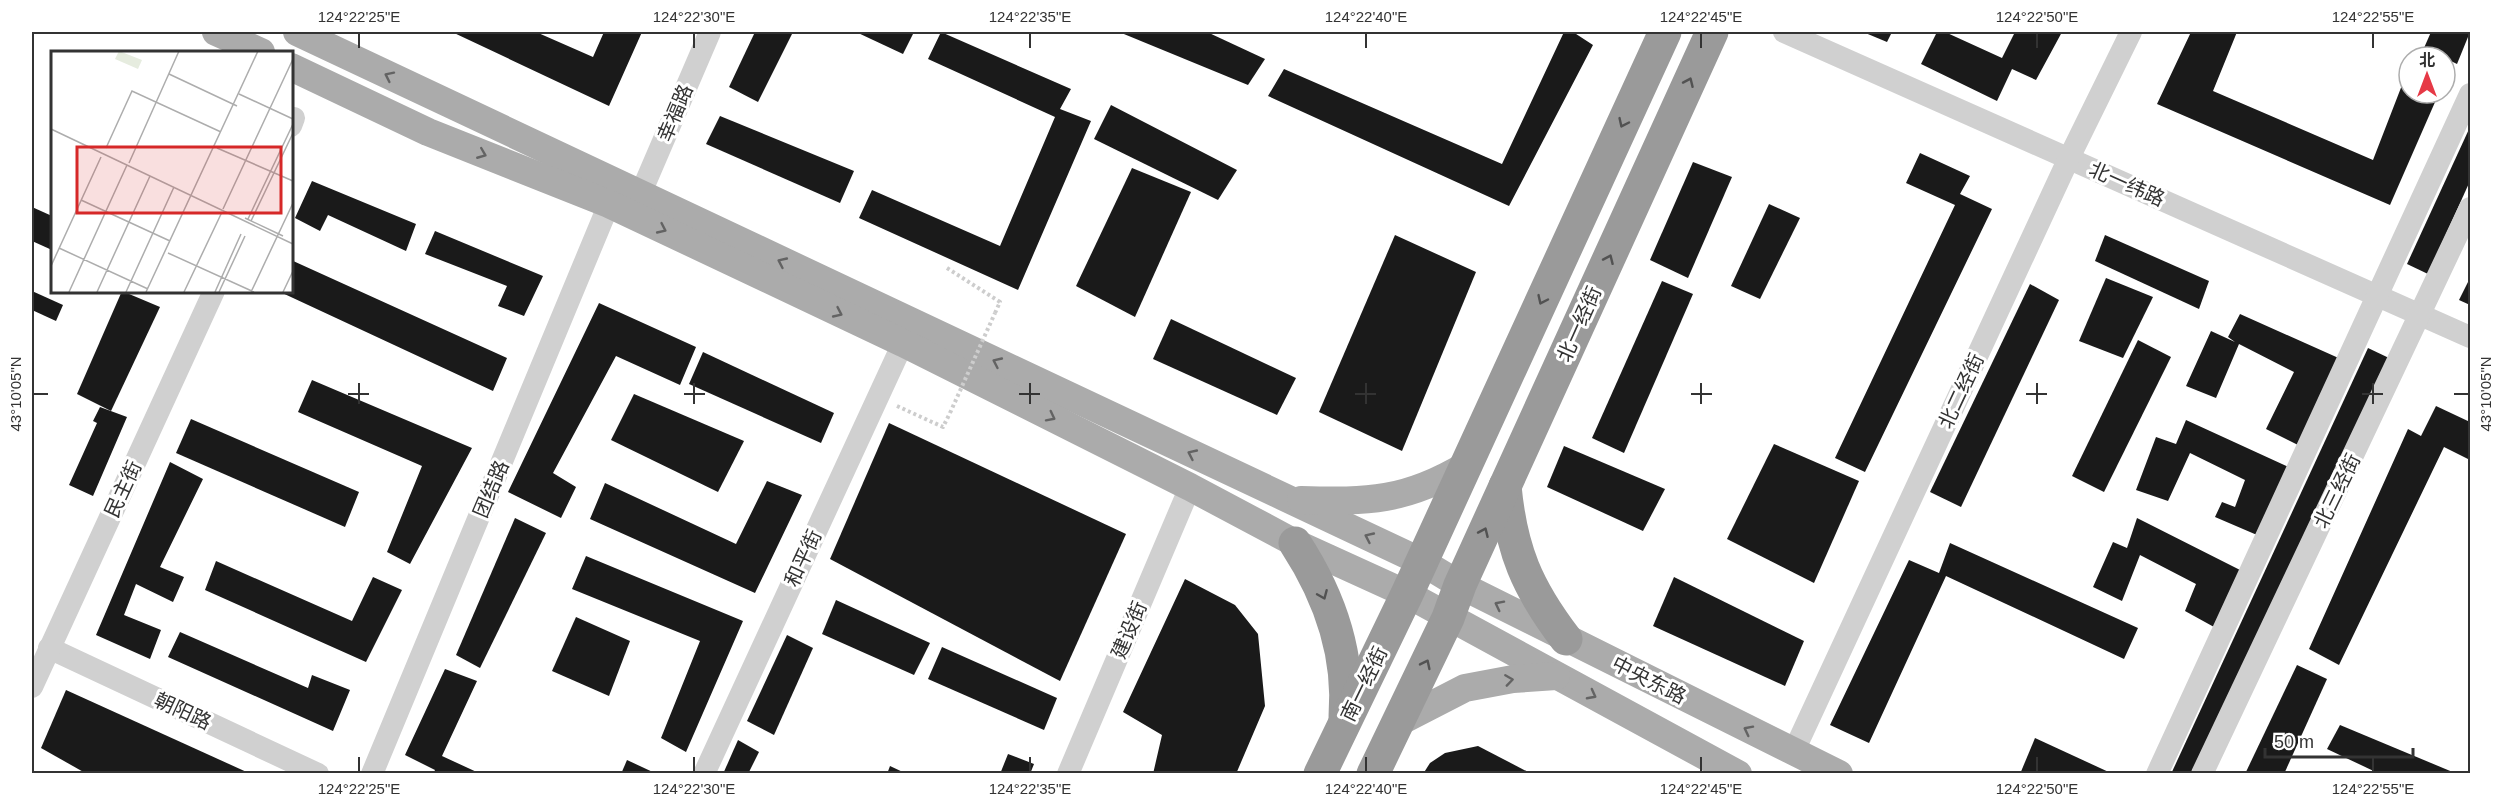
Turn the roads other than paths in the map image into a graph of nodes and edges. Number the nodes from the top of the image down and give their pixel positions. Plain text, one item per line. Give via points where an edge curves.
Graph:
1 (216, 32) edge
2 (297, 32) edge
3 (710, 32) edge
4 (1665, 32) edge
5 (1712, 32) edge
6 (1784, 32) edge
7 (2132, 32) edge
8 (259, 51) edge
9 (292, 67) edge
10 (2470, 94) edge
11 (2069, 158) junction
12 (640, 195) junction
13 (609, 204) junction
14 (2470, 208) edge
15 (214, 292) edge
16 (2377, 296) junction
17 (2422, 315) junction
18 (2470, 337) edge
19 (903, 343) junction
20 (1466, 466) junction
21 (1505, 486) junction
22 (1190, 487) junction
23 (1291, 500) junction
24 (1295, 543) junction
25 (1422, 562) junction
26 (1460, 585) junction
27 (1407, 594) junction
28 (1448, 618) junction
29 (1566, 639) junction
30 (49, 648) junction
31 (1557, 676) junction
32 (32, 687) edge
33 (1397, 723) junction
34 (1344, 725) junction
35 (1793, 753) junction
36 (318, 774) edge
37 (372, 774) edge
38 (704, 774) edge
39 (1068, 774) edge
40 (1320, 774) edge
41 (1373, 774) edge
42 (1738, 774) edge
43 (1839, 774) edge
44 (2157, 774) edge
45 (2202, 774) edge

1 - 8 main road
12 -> 2 main road, 中央东路
3 - 12 street, 幸福路
4 -> 20 highway
21 -> 5 highway, 北一经街
6 - 11 street, 北一纬路
7 - 11 street, 北二经街
9 -> 13 main road, 中央东路 via 428,132
10 - 16 street
11 - 16 street, 北一纬路
11 - 35 street, 北二经街
23 -> 12 main road, 中央东路
13 -> 19 main road, 中央东路
13 - 37 street, 团结路
14 - 17 street, 北三经街
15 - 30 street, 民主街
16 - 17 street, 北一纬路
16 - 44 street
17 - 18 street, 北一纬路
17 - 45 street, 北三经街
19 -> 22 main road, 中央东路
19 - 38 street, 和平街
20 - 23 main road via 1435,484 1403,495 1365,500
20 - 25 highway
26 -> 21 highway, 北一经街
21 - 29 highway via 1518,559 1539,604
22 - 24 main road, 中央东路
22 - 39 street, 建设街
25 -> 23 main road, 中央东路
24 - 27 main road, 中央东路
24 -> 34 highway via 1311,567 1339,638 1346,698
25 - 26 main road, 中央东路
25 - 27 highway
26 - 28 highway, 北一经街
29 -> 26 main road, 中央东路
27 - 28 main road, 中央东路
27 - 34 highway, 南一经街
28 - 31 main road, 中央东路
33 -> 28 highway
35 -> 29 main road, 中央东路
30 - 32 street, 民主街
30 - 36 street, 朝阳路
33 -> 31 main road via 1465,688
31 -> 42 main road, 中央东路
33 - 41 highway
34 - 40 highway, 南一经街
35 - 43 main road, 中央东路

